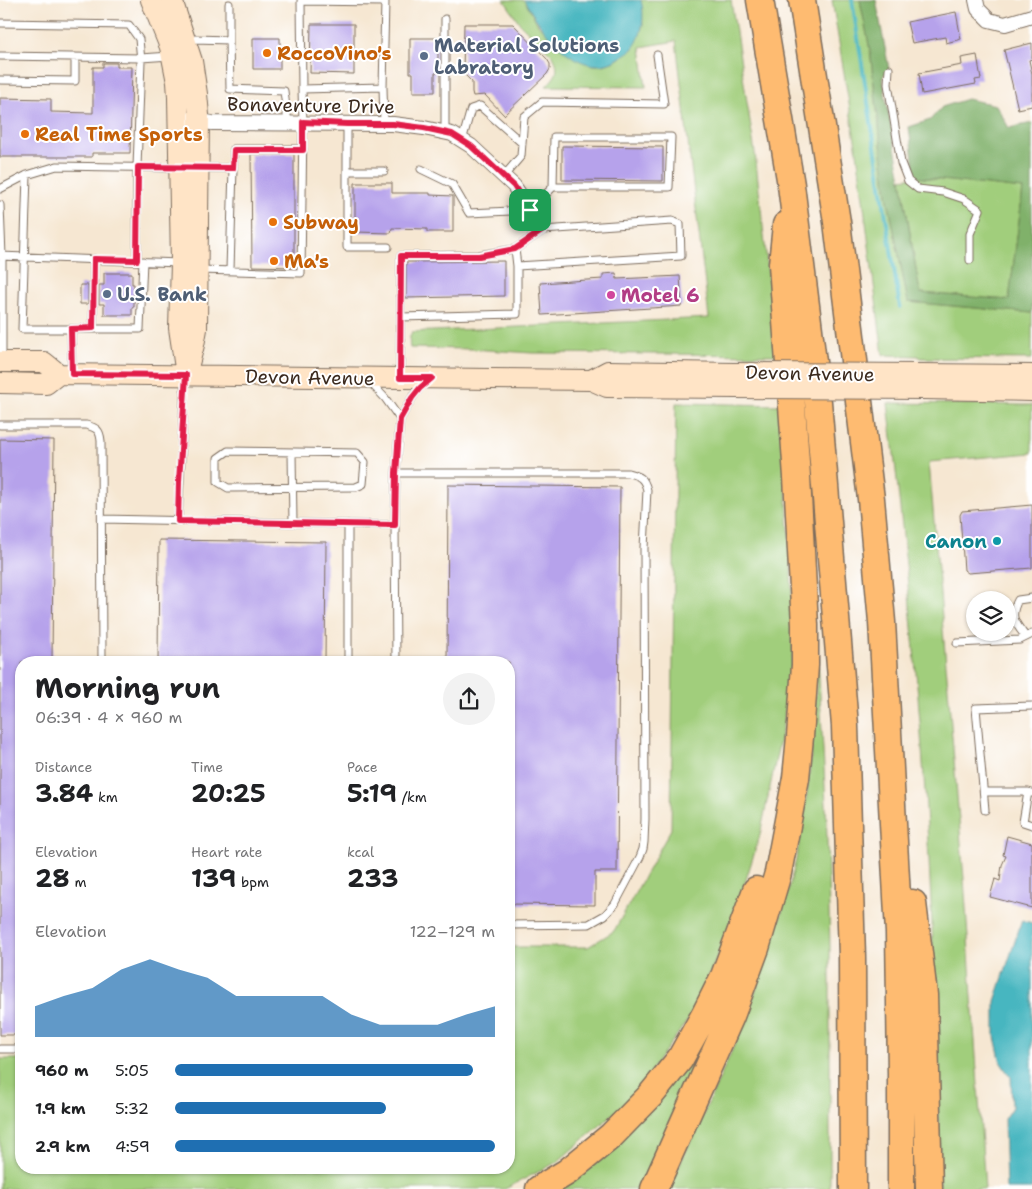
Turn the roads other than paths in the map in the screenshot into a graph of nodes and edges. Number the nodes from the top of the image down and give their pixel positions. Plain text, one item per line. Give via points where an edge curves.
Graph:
1 (150, 0) edge
2 (172, 0) edge
3 (760, 0) edge
4 (802, 0) edge
5 (976, 0) edge
6 (229, 4) dead end
7 (1032, 16) edge
8 (445, 19) dead end
9 (0, 23) edge
10 (229, 40) junction
11 (179, 49) junction
12 (656, 55) dead end
13 (0, 56) edge
14 (75, 57) junction
15 (140, 58) junction
16 (889, 69) dead end
17 (0, 80) edge
18 (382, 87) junction
19 (302, 89) junction
20 (189, 119) junction
21 (303, 122) junction
22 (288, 123) junction
23 (347, 124) junction
24 (384, 124) junction
25 (445, 132) junction
26 (462, 141) junction
27 (522, 143) junction
28 (303, 150) junction
29 (138, 167) junction
30 (189, 168) junction
31 (233, 168) junction
32 (420, 170) dead end
33 (347, 171) junction
34 (384, 171) dead end
35 (27, 175) junction
36 (503, 176) junction
37 (791, 185) junction
38 (553, 187) junction
39 (0, 189) edge
40 (0, 205) edge
41 (530, 210) junction
42 (543, 230) junction
43 (388, 248) dead end
44 (515, 249) junction
45 (1, 256) edge
46 (25, 256) junction
47 (94, 259) junction
48 (140, 260) junction
49 (970, 260) dead end
50 (189, 266) junction
51 (517, 266) junction
52 (230, 270) junction
53 (401, 317) junction
54 (93, 328) junction
55 (71, 329) junction
56 (1, 362) edge
57 (66, 374) junction
58 (186, 375) junction
59 (1032, 376) edge
60 (366, 378) junction
61 (400, 378) junction
62 (432, 378) junction
63 (922, 382) junction
64 (0, 383) edge
65 (1032, 391) edge
66 (400, 419) junction
67 (0, 425) edge
68 (292, 452) junction
69 (396, 473) junction
70 (293, 488) junction
71 (102, 519) junction
72 (178, 521) junction
73 (293, 523) junction
74 (348, 524) junction
75 (395, 525) junction
76 (1032, 598) edge
77 (1029, 635) edge
78 (958, 643) dead end
79 (102, 656) edge
80 (348, 656) edge
81 (396, 656) edge
82 (805, 665) junction
83 (885, 679) junction
84 (1032, 706) edge
85 (984, 792) junction
86 (1030, 792) edge
87 (985, 810) dead end
88 (1032, 825) edge
89 (515, 925) edge
90 (0, 1049) edge
91 (15, 1049) edge
92 (658, 1182) edge
93 (539, 1189) edge
94 (853, 1189) edge
95 (900, 1189) edge
96 (929, 1189) edge

1 - 11 main road via 165,33
2 - 11 main road
3 - 37 highway
4 - 83 highway via 834,194 853,345 871,499
5 - 7 street via 978,9 989,20 1005,24
6 - 10 lane
8 - 25 lane
9 - 15 lane via 129,25 139,40
10 - 11 lane via 195,39
10 - 22 lane via 230,89 284,91
11 - 15 lane
11 - 20 main road via 177,82
12 - 27 lane via 664,104 542,102 524,117
13 - 14 lane
14 - 15 lane
14 - 17 lane via 75,82
15 - 29 lane
16 - 49 lane via 888,84 901,163 908,181 918,189 964,199 980,210 970,234
18 - 19 lane
18 - 19 lane via 386,2 300,1
18 - 24 lane
19 - 21 lane
20 - 22 street, Bonaventure Drive
20 - 30 main road
21 - 22 street, Bonaventure Drive
21 - 23 street, Bonaventure Drive
21 - 28 lane
23 - 24 street, Bonaventure Drive
23 - 33 lane
24 - 25 street, Bonaventure Drive
25 - 26 street, Bonaventure Drive
26 - 27 lane via 471,109 480,106
26 - 36 street, Bonaventure Drive
27 - 36 lane via 521,156
28 - 31 lane via 234,150
28 - 52 lane via 301,273
29 - 30 lane
29 - 35 lane via 57,166
29 - 48 lane
30 - 31 lane
30 - 50 main road
31 - 52 lane
32 - 41 lane via 452,184 469,213
33 - 34 lane
33 - 43 lane via 347,247
35 - 39 lane
35 - 46 lane
36 - 41 street, Bonaventure Drive
37 - 82 highway via 782,264 804,597
37 - 94 highway via 818,402 845,726 852,957
38 - 38 lane via 669,187 671,137 554,137
38 - 41 lane
40 - 45 lane
41 - 42 lane
42 - 44 lane
42 - 51 lane via 672,220 680,224 681,256
44 - 51 lane
44 - 53 lane via 479,256 401,256
45 - 46 lane
45 - 56 lane
46 - 47 lane
46 - 55 lane via 22,328
47 - 48 lane
47 - 54 lane
48 - 50 lane
48 - 54 lane via 140,329
50 - 52 lane
50 - 58 main road via 180,328
51 - 53 lane via 517,314
53 - 61 lane
54 - 55 lane
55 - 57 lane
56 - 57 main road, Devon Avenue via 44,362
57 - 58 main road, Devon Avenue
57 - 64 main road, Devon Avenue via 46,384
58 - 60 main road, Devon Avenue
58 - 72 lane
59 - 63 main road, Devon Avenue
60 - 61 main road, Devon Avenue
60 - 66 lane
61 - 62 main road, Devon Avenue
62 - 63 main road, Devon Avenue, bridge via 591,380 608,371 735,380
62 - 66 lane via 412,398
63 - 65 main road, Devon Avenue
66 - 69 lane
67 - 71 lane via 86,425 95,428 101,441
68 - 70 lane
68 - 70 lane via 357,453 365,462 363,484 356,487
68 - 70 lane via 228,451 218,458 218,482 228,488
69 - 75 lane
69 - 89 lane via 628,473 645,482 643,849 615,904 594,922
70 - 73 lane
71 - 72 lane
71 - 79 lane
72 - 73 lane
73 - 74 lane
74 - 75 lane
74 - 80 lane
75 - 81 lane
76 - 77 lane via 1018,600 1013,615 1016,625
77 - 78 lane via 1020,640
82 - 92 highway via 796,778 778,873 756,948 731,1016
82 - 93 highway via 779,809 760,877 742,932 706,1014 680,1058 650,1096 592,1153
83 - 95 highway via 899,933
83 - 96 highway via 924,994
84 - 85 lane via 976,708
85 - 86 lane
85 - 87 lane
86 - 88 lane via 1022,822
90 - 91 lane

